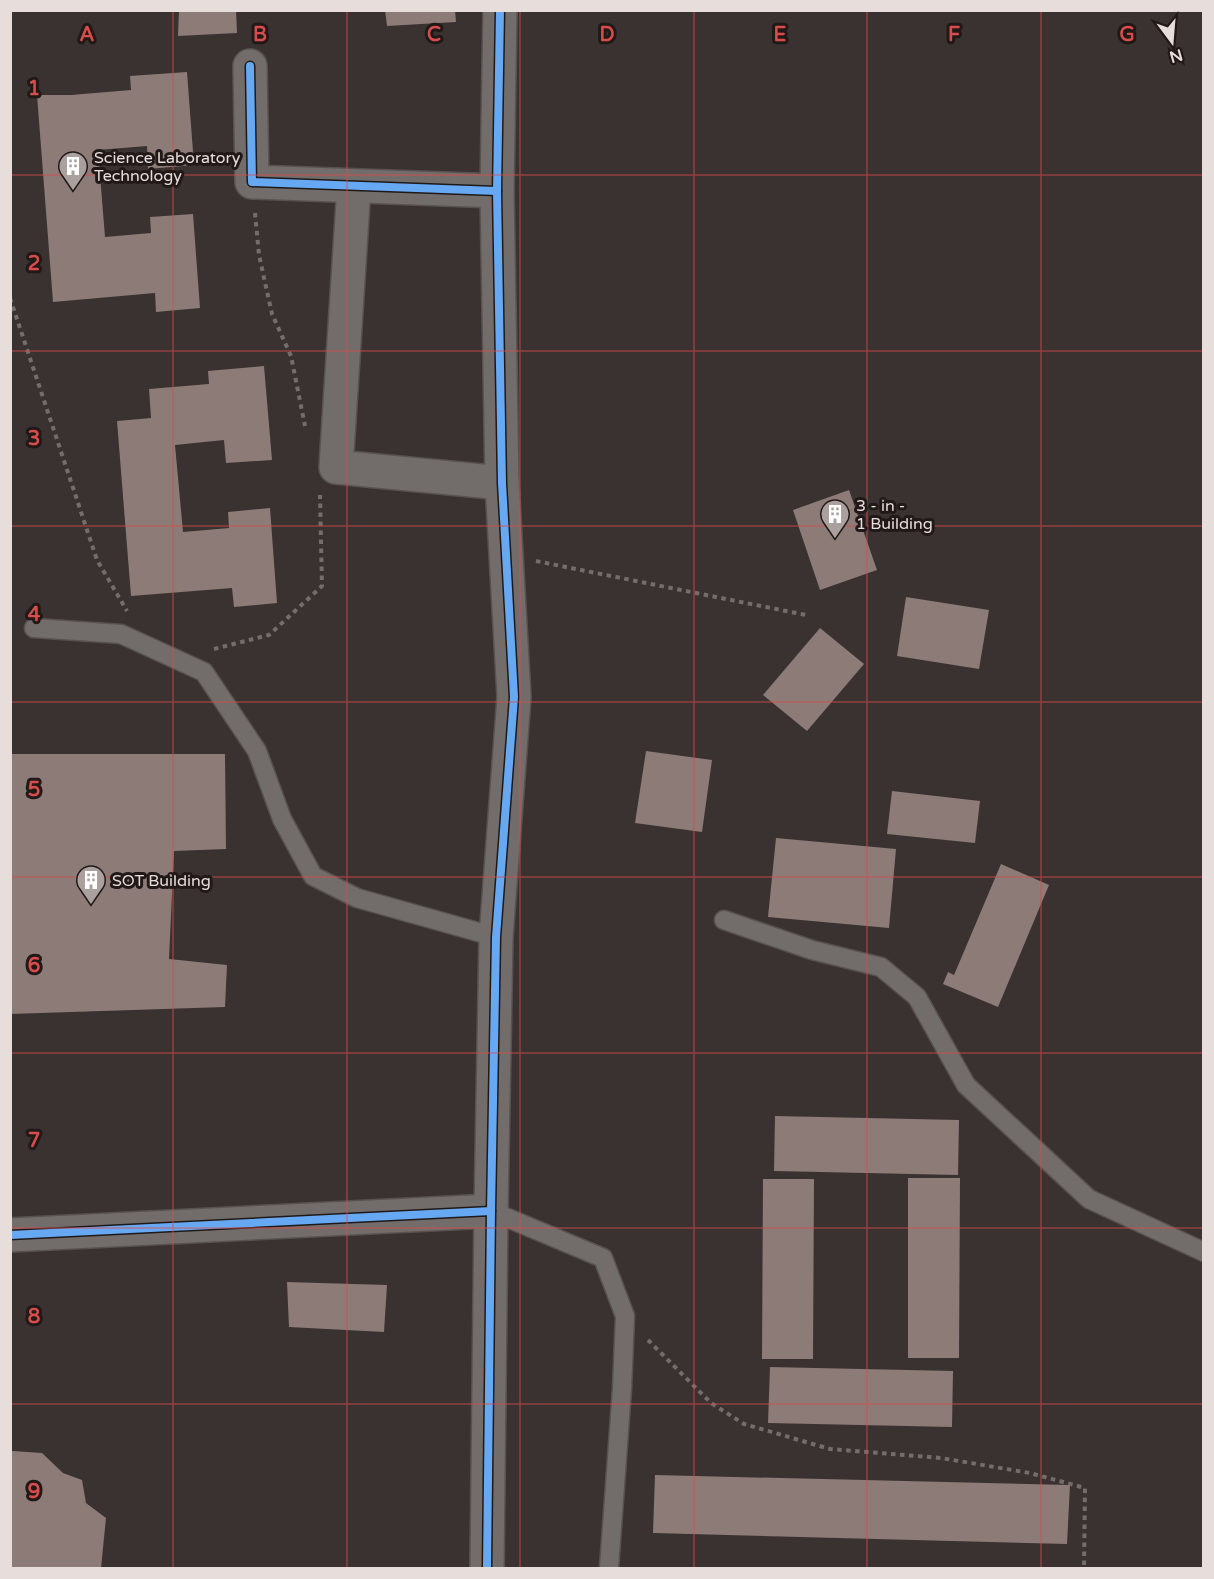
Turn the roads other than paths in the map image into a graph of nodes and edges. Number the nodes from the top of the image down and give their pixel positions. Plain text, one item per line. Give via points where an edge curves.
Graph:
1 (501, 10) edge
2 (250, 66) dead end
3 (354, 186) junction
4 (497, 191) junction
5 (502, 483) junction
6 (34, 628) dead end
7 (724, 920) dead end
8 (496, 937) junction
9 (491, 1211) junction
10 (10, 1234) edge
11 (1203, 1252) edge
12 (488, 1569) edge
13 (609, 1569) edge

1 - 4 street
2 - 3 street via 252,182
3 - 4 street
3 - 5 street via 336,466
4 - 5 street
5 - 8 street via 514,697
6 - 8 lane via 121,634 204,672 257,751 282,819 313,876 357,898
7 - 11 lane via 812,950 880,967 917,997 966,1085 1089,1199
8 - 9 street
9 - 10 street
9 - 12 street
9 - 13 lane via 603,1258 625,1316

